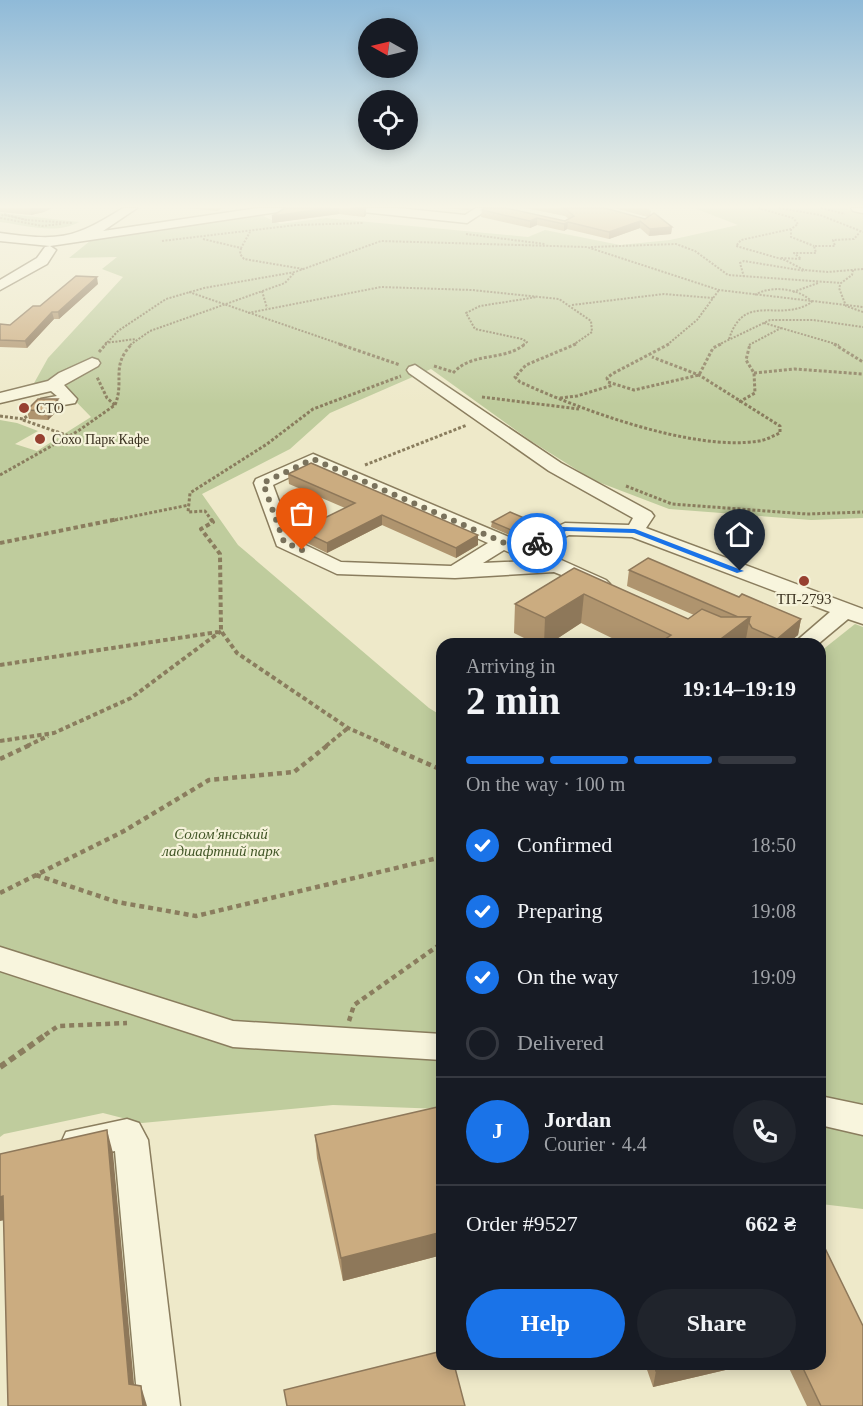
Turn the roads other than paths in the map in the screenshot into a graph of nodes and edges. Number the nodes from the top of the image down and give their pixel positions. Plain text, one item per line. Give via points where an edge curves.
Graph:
1 (21, 274) edge
2 (0, 286) edge
3 (92, 363) road end
4 (415, 370) road end
5 (54, 386) junction
6 (0, 398) edge
7 (47, 403) edge
8 (635, 531) junction
9 (503, 542) junction
10 (523, 551) junction
11 (556, 566) junction
12 (455, 572) junction
13 (620, 593) edge
14 (857, 613) edge
15 (814, 638) edge
16 (0, 959) edge
17 (436, 1047) edge
18 (826, 1111) edge
19 (863, 1120) edge
20 (47, 1150) edge
21 (159, 1406) edge

1 - 2 street
3 - 5 street
4 - 8 street via 488,411 555,467 644,516
5 - 6 street
5 - 7 street via 69,399
8 - 10 street via 565,529
8 - 14 street
9 - 10 street
9 - 12 street
9 - 12 street via 313,459 263,483 284,542 337,568
10 - 11 street
11 - 12 street
11 - 13 street
14 - 15 street
16 - 17 street via 233,1034
18 - 19 street
20 - 21 street via 119,1134 127,1134 131,1140

